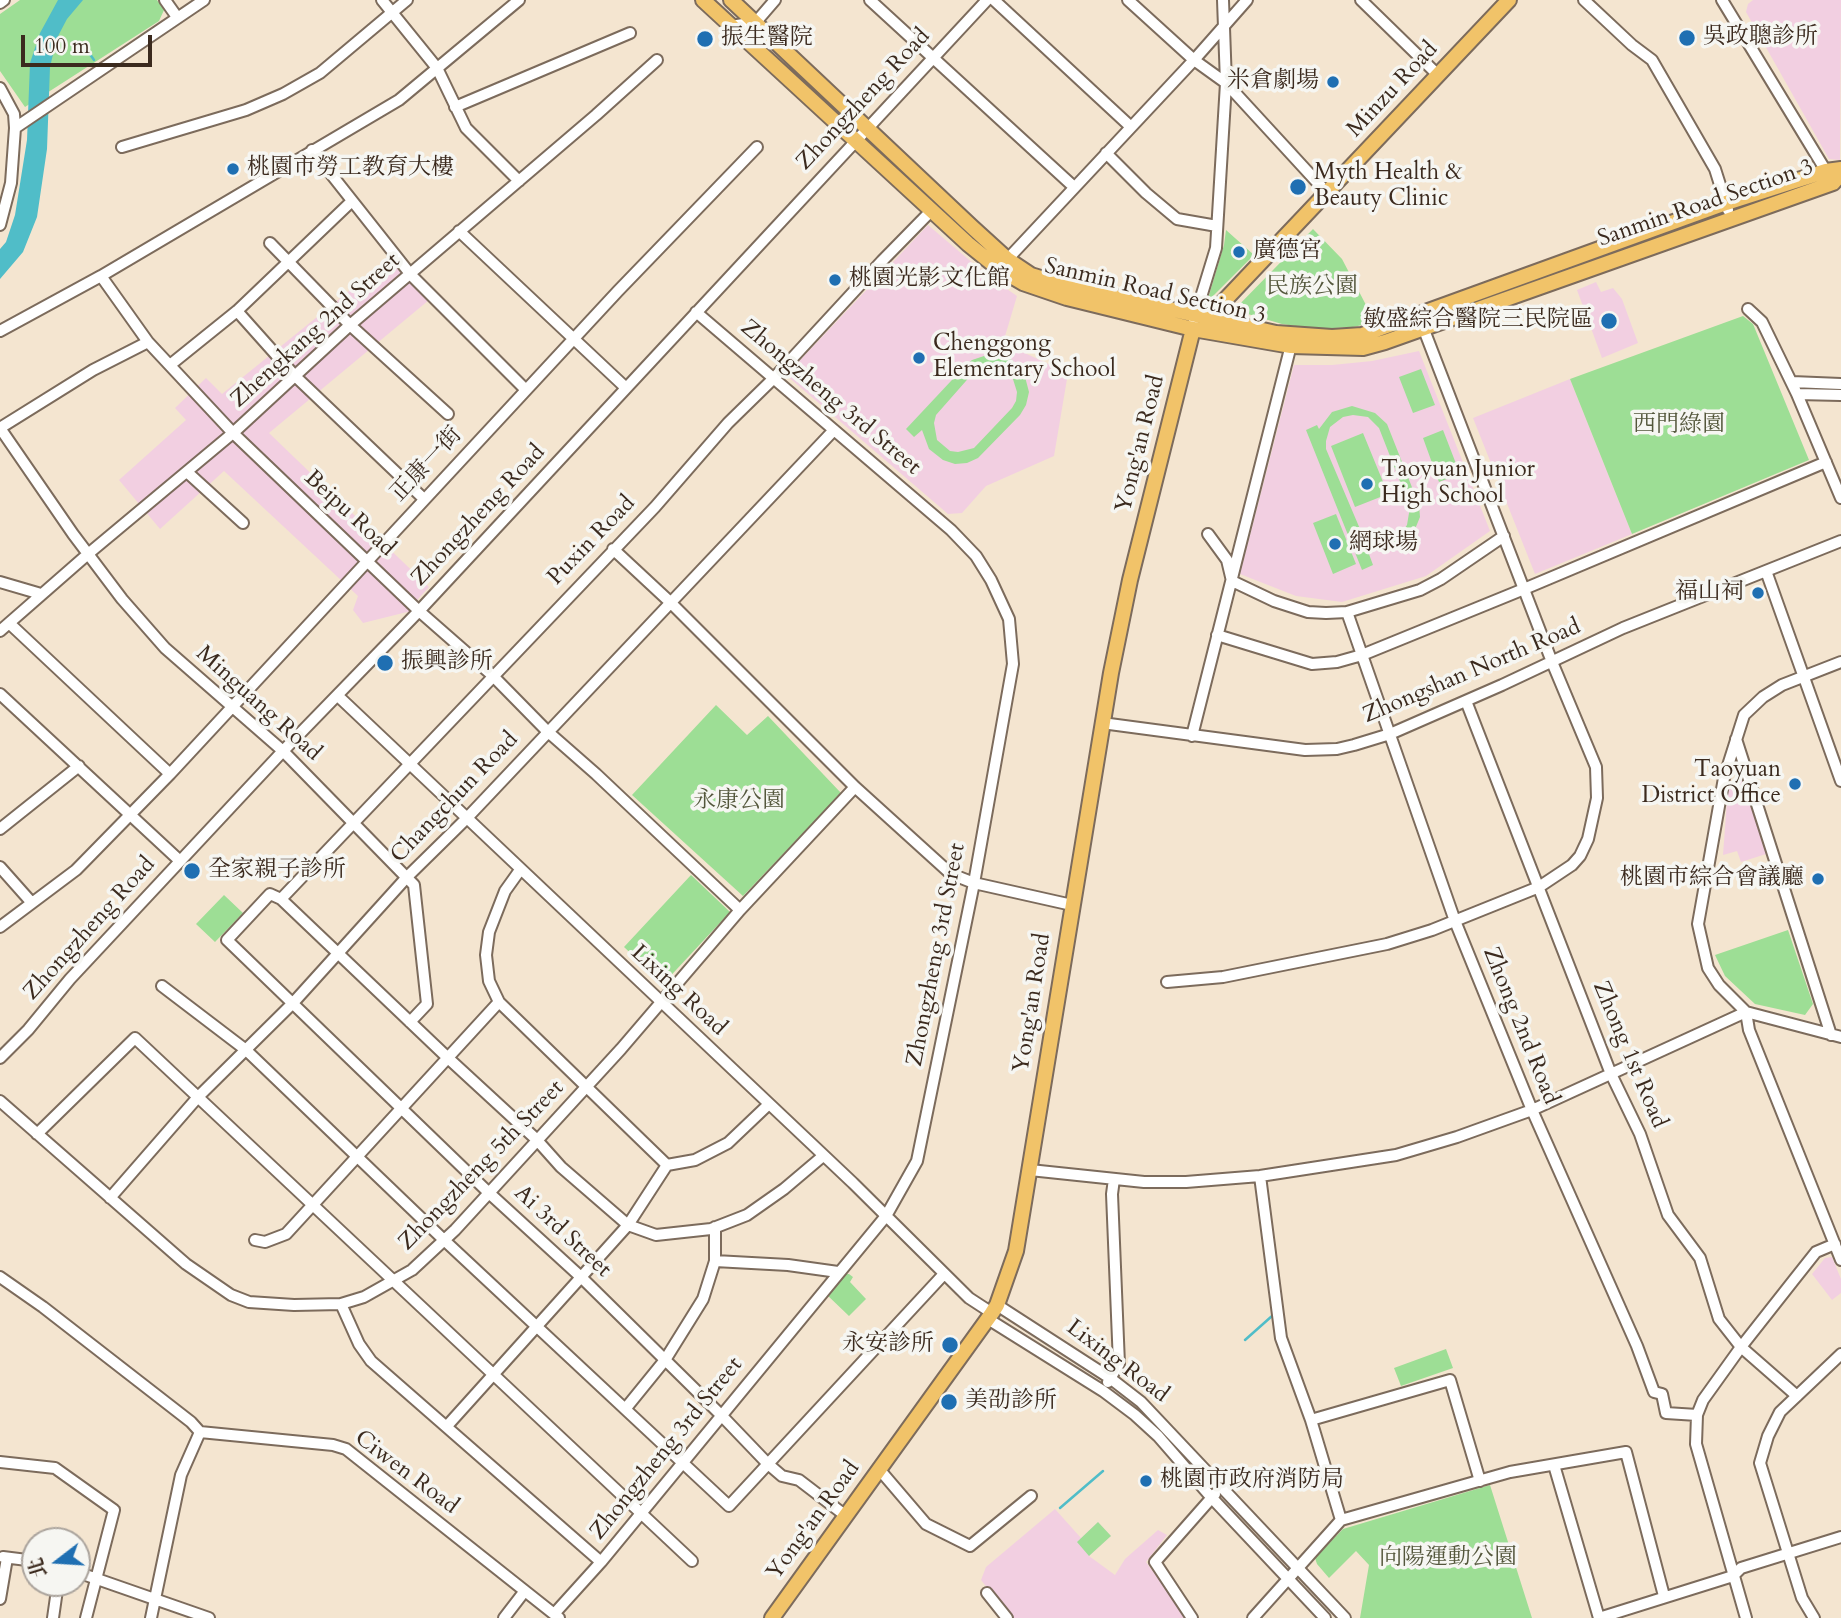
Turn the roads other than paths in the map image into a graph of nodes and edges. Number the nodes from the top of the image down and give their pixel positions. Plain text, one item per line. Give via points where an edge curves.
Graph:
1 (165, 0) edge
2 (204, 0) edge
3 (382, 0) edge
4 (407, 0) edge
5 (519, 0) edge
6 (703, 0) edge
7 (731, 0) edge
8 (775, 0) edge
9 (870, 0) edge
10 (986, 0) edge
11 (994, 0) edge
12 (1128, 0) edge
13 (1223, 0) edge
14 (1247, 0) edge
15 (1361, 0) edge
16 (1509, 0) edge
17 (1584, 0) edge
18 (1738, 0) edge
19 (1725, 4) edge
20 (393, 13) junction
21 (177, 17) junction
22 (756, 22) junction
23 (731, 26) junction
24 (1223, 26) junction
25 (630, 33) dead end
26 (933, 57) junction
27 (657, 60) dead end
28 (1194, 60) junction
29 (437, 68) junction
30 (1438, 75) junction
31 (1226, 83) junction
32 (0, 88) edge
33 (455, 107) junction
34 (1131, 127) junction
35 (15, 128) junction
36 (869, 128) junction
37 (858, 141) junction
38 (757, 147) dead end
39 (122, 148) dead end
40 (312, 150) junction
41 (1106, 153) junction
42 (1835, 174) edge
43 (519, 181) junction
44 (1074, 187) junction
45 (1328, 194) junction
46 (1841, 197) edge
47 (352, 201) junction
48 (1726, 202) junction
49 (932, 210) junction
50 (1731, 219) junction
51 (0, 225) edge
52 (1217, 226) junction
53 (459, 231) junction
54 (270, 243) dead end
55 (288, 262) junction
56 (1003, 264) junction
57 (411, 275) junction
58 (101, 276) junction
59 (1748, 309) dead end
60 (237, 311) junction
61 (696, 312) junction
62 (1195, 314) junction
63 (1211, 316) junction
64 (1421, 321) junction
65 (350, 325) junction
66 (1193, 330) junction
67 (0, 331) edge
68 (573, 338) junction
69 (1292, 341) junction
70 (148, 342) junction
71 (170, 365) junction
72 (295, 376) junction
73 (774, 378) junction
74 (1792, 382) junction
75 (1841, 384) edge
76 (625, 387) junction
77 (526, 390) junction
78 (1797, 394) junction
79 (1841, 395) edge
80 (448, 414) dead end
81 (0, 428) edge
82 (834, 430) junction
83 (233, 433) junction
84 (1826, 463) junction
85 (187, 472) junction
86 (1841, 498) edge
87 (425, 499) junction
88 (243, 523) dead end
89 (1208, 534) dead end
90 (1504, 536) junction
91 (1841, 541) edge
92 (613, 550) junction
93 (88, 554) junction
94 (368, 560) junction
95 (1766, 571) junction
96 (1232, 581) junction
97 (0, 582) edge
98 (1524, 589) junction
99 (41, 594) junction
100 (670, 602) junction
101 (419, 611) junction
102 (1347, 612) junction
103 (9, 623) junction
104 (0, 631) edge
105 (1217, 635) junction
106 (1362, 655) junction
107 (1552, 662) junction
108 (1841, 662) edge
109 (492, 675) junction
110 (1804, 677) junction
111 (0, 694) edge
112 (338, 696) junction
113 (1466, 701) junction
114 (10, 703) junction
115 (232, 706) junction
116 (0, 713) edge
117 (1102, 723) junction
118 (547, 731) junction
119 (1390, 734) junction
120 (1192, 736) junction
121 (1735, 739) junction
122 (283, 751) junction
123 (410, 765) junction
124 (79, 766) junction
125 (170, 774) junction
126 (1841, 781) edge
127 (855, 787) junction
128 (130, 813) junction
129 (466, 818) junction
130 (351, 824) junction
131 (0, 829) edge
132 (180, 861) junction
133 (0, 867) edge
134 (520, 870) junction
135 (407, 877) junction
136 (974, 883) junction
137 (1538, 887) junction
138 (281, 899) junction
139 (32, 903) junction
140 (1072, 905) junction
141 (740, 910) junction
142 (1455, 921) junction
143 (0, 927) edge
144 (338, 955) junction
145 (1167, 982) dead end
146 (162, 986) dead end
147 (499, 1002) junction
148 (293, 1003) junction
149 (660, 1003) junction
150 (1746, 1012) junction
151 (410, 1022) junction
152 (1836, 1036) edge
153 (247, 1050) junction
154 (0, 1058) edge
155 (448, 1058) junction
156 (1611, 1074) junction
157 (585, 1087) junction
158 (198, 1097) junction
159 (0, 1101) edge
160 (769, 1104) junction
161 (403, 1107) junction
162 (1532, 1110) junction
163 (37, 1134) junction
164 (536, 1139) junction
165 (823, 1156) junction
166 (358, 1157) junction
167 (667, 1165) junction
168 (1030, 1170) junction
169 (1260, 1177) junction
170 (1114, 1179) junction
171 (488, 1192) junction
172 (110, 1198) junction
173 (313, 1207) junction
174 (886, 1216) junction
175 (628, 1225) junction
176 (715, 1227) junction
177 (255, 1240) dead end
178 (444, 1240) junction
179 (1835, 1244) junction
180 (1841, 1260) edge
181 (715, 1261) junction
182 (838, 1272) junction
183 (944, 1274) junction
184 (0, 1277) edge
185 (582, 1278) junction
186 (393, 1281) junction
187 (341, 1304) junction
188 (992, 1313) junction
189 (538, 1326) junction
190 (1741, 1347) junction
191 (1841, 1354) edge
192 (666, 1360) junction
193 (493, 1374) junction
194 (1110, 1378) junction
195 (1103, 1391) junction
196 (1797, 1396) junction
197 (626, 1408) junction
198 (1697, 1415) junction
199 (722, 1416) junction
200 (1311, 1420) junction
201 (447, 1426) junction
202 (200, 1432) junction
203 (0, 1462) edge
204 (683, 1462) junction
205 (768, 1464) junction
206 (1554, 1465) junction
207 (879, 1469) junction
208 (1480, 1481) junction
209 (1221, 1487) junction
210 (1031, 1496) dead end
211 (1211, 1497) junction
212 (641, 1513) junction
213 (846, 1516) junction
214 (1341, 1520) junction
215 (1841, 1537) edge
216 (1787, 1553) junction
217 (4, 1557) edge
218 (692, 1561) dead end
219 (601, 1562) junction
220 (1298, 1570) junction
221 (1733, 1576) junction
222 (91, 1579) edge
223 (94, 1580) junction
224 (1288, 1580) junction
225 (524, 1592) junction
226 (987, 1593) dead end
227 (1664, 1596) junction
228 (56, 1597) edge
229 (0, 1600) edge
230 (155, 1600) junction
231 (556, 1616) edge
232 (53, 1618) edge
233 (86, 1618) edge
234 (151, 1618) edge
235 (209, 1618) edge
236 (504, 1618) edge
237 (772, 1618) edge
238 (1007, 1618) edge
239 (1192, 1618) edge
240 (1253, 1618) edge
241 (1325, 1618) edge
242 (1345, 1618) edge
243 (1599, 1618) edge
244 (1746, 1618) edge
245 (1814, 1618) edge

1 - 21 street
2 - 21 street
3 - 20 street
4 - 20 street
5 - 29 street
6 - 23 main road, Sanmin Road Section 3
7 - 22 main road, Sanmin Road Section 3
8 - 22 street
9 - 26 street
10 - 26 street, Zhongzheng Road
11 - 34 street
12 - 28 street
13 - 24 street
14 - 24 street
15 - 30 street
16 - 30 main road, Minzu Road
17 - 48 street via 1651,60 1715,169
18 - 19 street
19 - 42 street
20 - 29 street
20 - 39 street via 320,73 283,94
21 - 35 street
22 - 23 street
22 - 36 main road, Sanmin Road Section 3
23 - 37 main road, Sanmin Road Section 3
24 - 28 street
24 - 31 street
25 - 33 street
26 - 36 street, Zhongzheng Road
26 - 44 street
27 - 43 street, Zhengkang 2nd Street
28 - 31 street
28 - 34 street
29 - 33 street
29 - 40 street via 399,100
30 - 45 main road, Minzu Road
31 - 45 street
31 - 52 street
32 - 35 street via 14,114
33 - 43 street via 466,128
34 - 41 street
35 - 51 street via 11,183
36 - 37 street, Zhongzheng Road
36 - 56 main road, Sanmin Road Section 3
37 - 49 main road, Sanmin Road Section 3
37 - 61 street, Zhongzheng Road
38 - 68 street, 正康一街
40 - 47 street
40 - 58 street
41 - 44 street
41 - 52 street via 1177,219
42 - 46 main road
42 - 48 main road, Sanmin Road Section 3
42 - 50 main road, Sanmin Road Section 3
43 - 53 street, Zhengkang 2nd Street
44 - 56 street
45 - 63 main road, Minzu Road
47 - 55 street
47 - 57 street
48 - 50 street
48 - 64 main road, Sanmin Road Section 3
49 - 56 main road, Sanmin Road Section 3
49 - 73 street, Puxin Road
50 - 64 main road, Sanmin Road Section 3
52 - 62 street via 1216,248
53 - 57 street, Zhengkang 2nd Street
53 - 68 street
54 - 55 street
55 - 60 street
55 - 65 street
56 - 62 main road, Sanmin Road Section 3 via 1067,286
56 - 66 main road, Sanmin Road Section 3 via 1023,283 1045,292
57 - 65 street, Zhengkang 2nd Street
57 - 77 street
58 - 67 street
58 - 70 street, Beipu Road
59 - 74 street via 1762,322
60 - 71 street
60 - 72 street
61 - 73 street, Zhongzheng 3rd Street
61 - 76 street, Zhongzheng Road
62 - 63 main road, Sanmin Road Section 3
62 - 66 street
63 - 66 main road, Minzu Road
63 - 69 main road, Sanmin Road Section 3
64 - 69 main road, Sanmin Road Section 3 via 1363,348
64 - 90 street
65 - 72 street, Zhengkang 2nd Street
65 - 80 street
66 - 69 main road, Sanmin Road Section 3
66 - 117 main road, Yong'an Road via 1130,580
68 - 76 street
68 - 77 street, 正康一街
69 - 96 street
70 - 71 street, Beipu Road
70 - 81 street
71 - 83 street, Beipu Road
72 - 83 street, Zhengkang 2nd Street
72 - 87 street
73 - 82 street, Zhongzheng 3rd Street
73 - 92 street, Puxin Road
74 - 75 street
74 - 78 street
76 - 101 street, Zhongzheng Road
77 - 87 street, 正康一街
78 - 79 street
78 - 84 street
81 - 93 street, Minguang Road
82 - 100 street, Changchun Road
82 - 136 street, Zhongzheng 3rd Street via 960,538 992,580 1009,620 1013,664
83 - 85 street, Zhengkang 2nd Street
83 - 94 street, Beipu Road
84 - 86 street
84 - 98 street
85 - 88 street
85 - 93 street, Zhengkang 2nd Street
87 - 94 street, 正康一街
89 - 96 street via 1227,560
90 - 98 street
90 - 102 street via 1420,590
91 - 95 street, Zhongshan North Road
92 - 100 street
92 - 109 street, Puxin Road
93 - 99 street, Zhengkang 2nd Street
93 - 115 street, Minguang Road via 165,648
94 - 101 street, Beipu Road
94 - 115 street, 正康一街
95 - 107 street, Zhongshan North Road via 1623,628
95 - 110 street
96 - 102 street via 1308,612
96 - 105 street
97 - 99 street
98 - 106 street
98 - 107 street
99 - 103 street, Zhengkang 2nd Street
100 - 118 street, Changchun Road
100 - 127 street
101 - 109 street, Beipu Road
101 - 112 street, Zhongzheng Road
102 - 106 street, Zhong 2nd Road
103 - 104 street, Zhengkang 2nd Street
103 - 125 street
105 - 106 street via 1312,664
105 - 120 street
106 - 119 street, Zhong 2nd Road
107 - 113 street, Zhongshan North Road
107 - 137 street via 1596,767 1597,798 1580,856
108 - 110 street
109 - 118 street, Beipu Road
109 - 123 street, Puxin Road
110 - 121 street via 1763,697 1744,715
110 - 126 street
111 - 114 street
112 - 122 street, Zhongzheng Road
112 - 123 street, Lixing Road
113 - 119 street, Zhongshan North Road
113 - 137 street, Zhong 1st Road
114 - 116 street
114 - 124 street
115 - 122 street, Minguang Road
115 - 125 street, 正康一街
117 - 120 street, Zhongshan North Road
117 - 140 main road, Yong'an Road
118 - 129 street, Changchun Road
118 - 141 street, Beipu Road
119 - 120 street, Zhongshan North Road via 1337,748 1306,750
119 - 142 street, Zhong 2nd Road
121 - 150 street via 1698,924 1708,968 1718,985
121 - 152 street
122 - 130 street, Minguang Road
122 - 132 street, Zhongzheng Road
123 - 129 street, Lixing Road
123 - 130 street, Puxin Road
124 - 128 street
124 - 131 street
125 - 128 street, 正康一街
127 - 136 street via 951,874
127 - 141 street, Zhongzheng 5th Street
128 - 132 street
128 - 139 street, 正康一街 via 76,870
129 - 134 street, Lixing Road
129 - 135 street, Changchun Road
130 - 135 street, Minguang Road
130 - 138 street, Puxin Road
132 - 154 street, Zhongzheng Road
133 - 139 street
134 - 147 street via 505,891 489,932 489,981
134 - 149 street, Lixing Road
135 - 144 street, Changchun Road
135 - 151 street, Minguang Road via 414,885 427,1004
136 - 140 street
136 - 174 street, Zhongzheng 3rd Street via 917,1161
137 - 142 street
137 - 156 street, Zhong 1st Road
138 - 144 street
138 - 148 street, Ai 3rd Street via 270,894 227,940
139 - 143 street, 正康一街
140 - 168 main road, Yong'an Road
141 - 149 street, Zhongzheng 5th Street
142 - 145 street via 1387,944 1223,977
142 - 162 street, Zhong 2nd Road
144 - 148 street, Changchun Road
144 - 151 street
146 - 153 street
147 - 155 street
147 - 157 street
148 - 153 street, Changchun Road
148 - 161 street, Ai 3rd Street
149 - 157 street, Zhongzheng 5th Street
149 - 160 street, Lixing Road
150 - 152 street
150 - 156 street
150 - 179 street via 1749,1030
151 - 155 street
153 - 158 street, Changchun Road
153 - 166 street
155 - 161 street
155 - 164 street
156 - 162 street
156 - 190 street, Zhong 1st Road via 1640,1134 1668,1215 1700,1258 1719,1319
157 - 164 street, Zhongzheng 5th Street
157 - 167 street
158 - 163 street via 135,1038
158 - 172 street, Changchun Road
158 - 173 street
159 - 163 street, Zhongzheng 5th Street
160 - 165 street, Lixing Road
160 - 167 street via 728,1143 695,1160
161 - 166 street
161 - 171 street, Ai 3rd Street
162 - 169 street via 1396,1155
162 - 198 street, Zhong 2nd Road via 1654,1392 1662,1394 1666,1413
163 - 172 street, Zhongzheng 5th Street
164 - 171 street, Zhongzheng 5th Street
164 - 175 street
165 - 174 street, Lixing Road
165 - 176 street via 747,1215
166 - 173 street
166 - 178 street
167 - 175 street
168 - 170 street
168 - 188 main road, Yong'an Road via 1016,1251
169 - 170 street via 1186,1182
169 - 200 street via 1281,1338
170 - 194 street via 1119,1364
171 - 178 street, Zhongzheng 5th Street
171 - 185 street, Ai 3rd Street
172 - 187 street, Zhongzheng 5th Street via 186,1264 234,1296 294,1305
173 - 177 street via 286,1234 265,1242
173 - 186 street
174 - 182 street, Zhongzheng 3rd Street
174 - 183 street, Lixing Road
175 - 176 street via 656,1236
175 - 185 street
176 - 181 street
178 - 186 street, Zhongzheng 5th Street
178 - 189 street
179 - 180 street
179 - 190 street via 1816,1252
181 - 182 street
181 - 192 street via 703,1299
182 - 199 street, Zhongzheng 3rd Street
183 - 188 street, Lixing Road
183 - 205 street
184 - 202 street
185 - 189 street
185 - 192 street, Ai 3rd Street
186 - 187 street, Zhongzheng 5th Street
186 - 193 street
187 - 201 street via 370,1361
188 - 194 street, Lixing Road
188 - 195 street, Lixing Road
188 - 207 main road, Yong'an Road
189 - 193 street
189 - 197 street
190 - 196 street, Zhong 1st Road
190 - 198 street
191 - 196 street
192 - 197 street
192 - 199 street, Ai 3rd Street
193 - 201 street
193 - 212 street
194 - 195 street
194 - 209 street, Lixing Road via 1141,1402
195 - 211 street, Lixing Road via 1158,1436
196 - 216 street via 1780,1412 1760,1463
197 - 204 street
198 - 221 street via 1696,1444
199 - 204 street, Zhongzheng 3rd Street
199 - 205 street, Ai 3rd Street
200 - 208 street via 1450,1380
200 - 214 street
201 - 219 street
202 - 225 street, Ciwen Road via 346,1449
202 - 230 street via 181,1475
203 - 223 street via 55,1468 114,1510
204 - 205 street via 729,1506
204 - 212 street, Zhongzheng 3rd Street
205 - 213 street, Ai 3rd Street via 782,1476 799,1480
206 - 208 street
206 - 227 street via 1626,1452
206 - 243 street
207 - 210 street via 926,1524 970,1546
207 - 213 main road, Yong'an Road
208 - 214 street
209 - 211 street
209 - 220 street, Lixing Road
211 - 224 street, Lixing Road
211 - 239 street via 1155,1563
212 - 218 street
212 - 219 street, Zhongzheng 3rd Street
213 - 237 main road, Yong'an Road
214 - 220 street
215 - 216 street
216 - 221 street via 1741,1568
216 - 245 street
217 - 229 street
219 - 231 street, Zhongzheng 3rd Street
220 - 224 street
220 - 242 street, Lixing Road
221 - 227 street
221 - 244 street
222 - 223 street
223 - 230 street
223 - 233 street
224 - 240 street
224 - 241 street, Lixing Road
225 - 231 street, Ciwen Road
225 - 236 street
226 - 238 street
227 - 243 street
228 - 232 street
230 - 234 street
230 - 235 street

